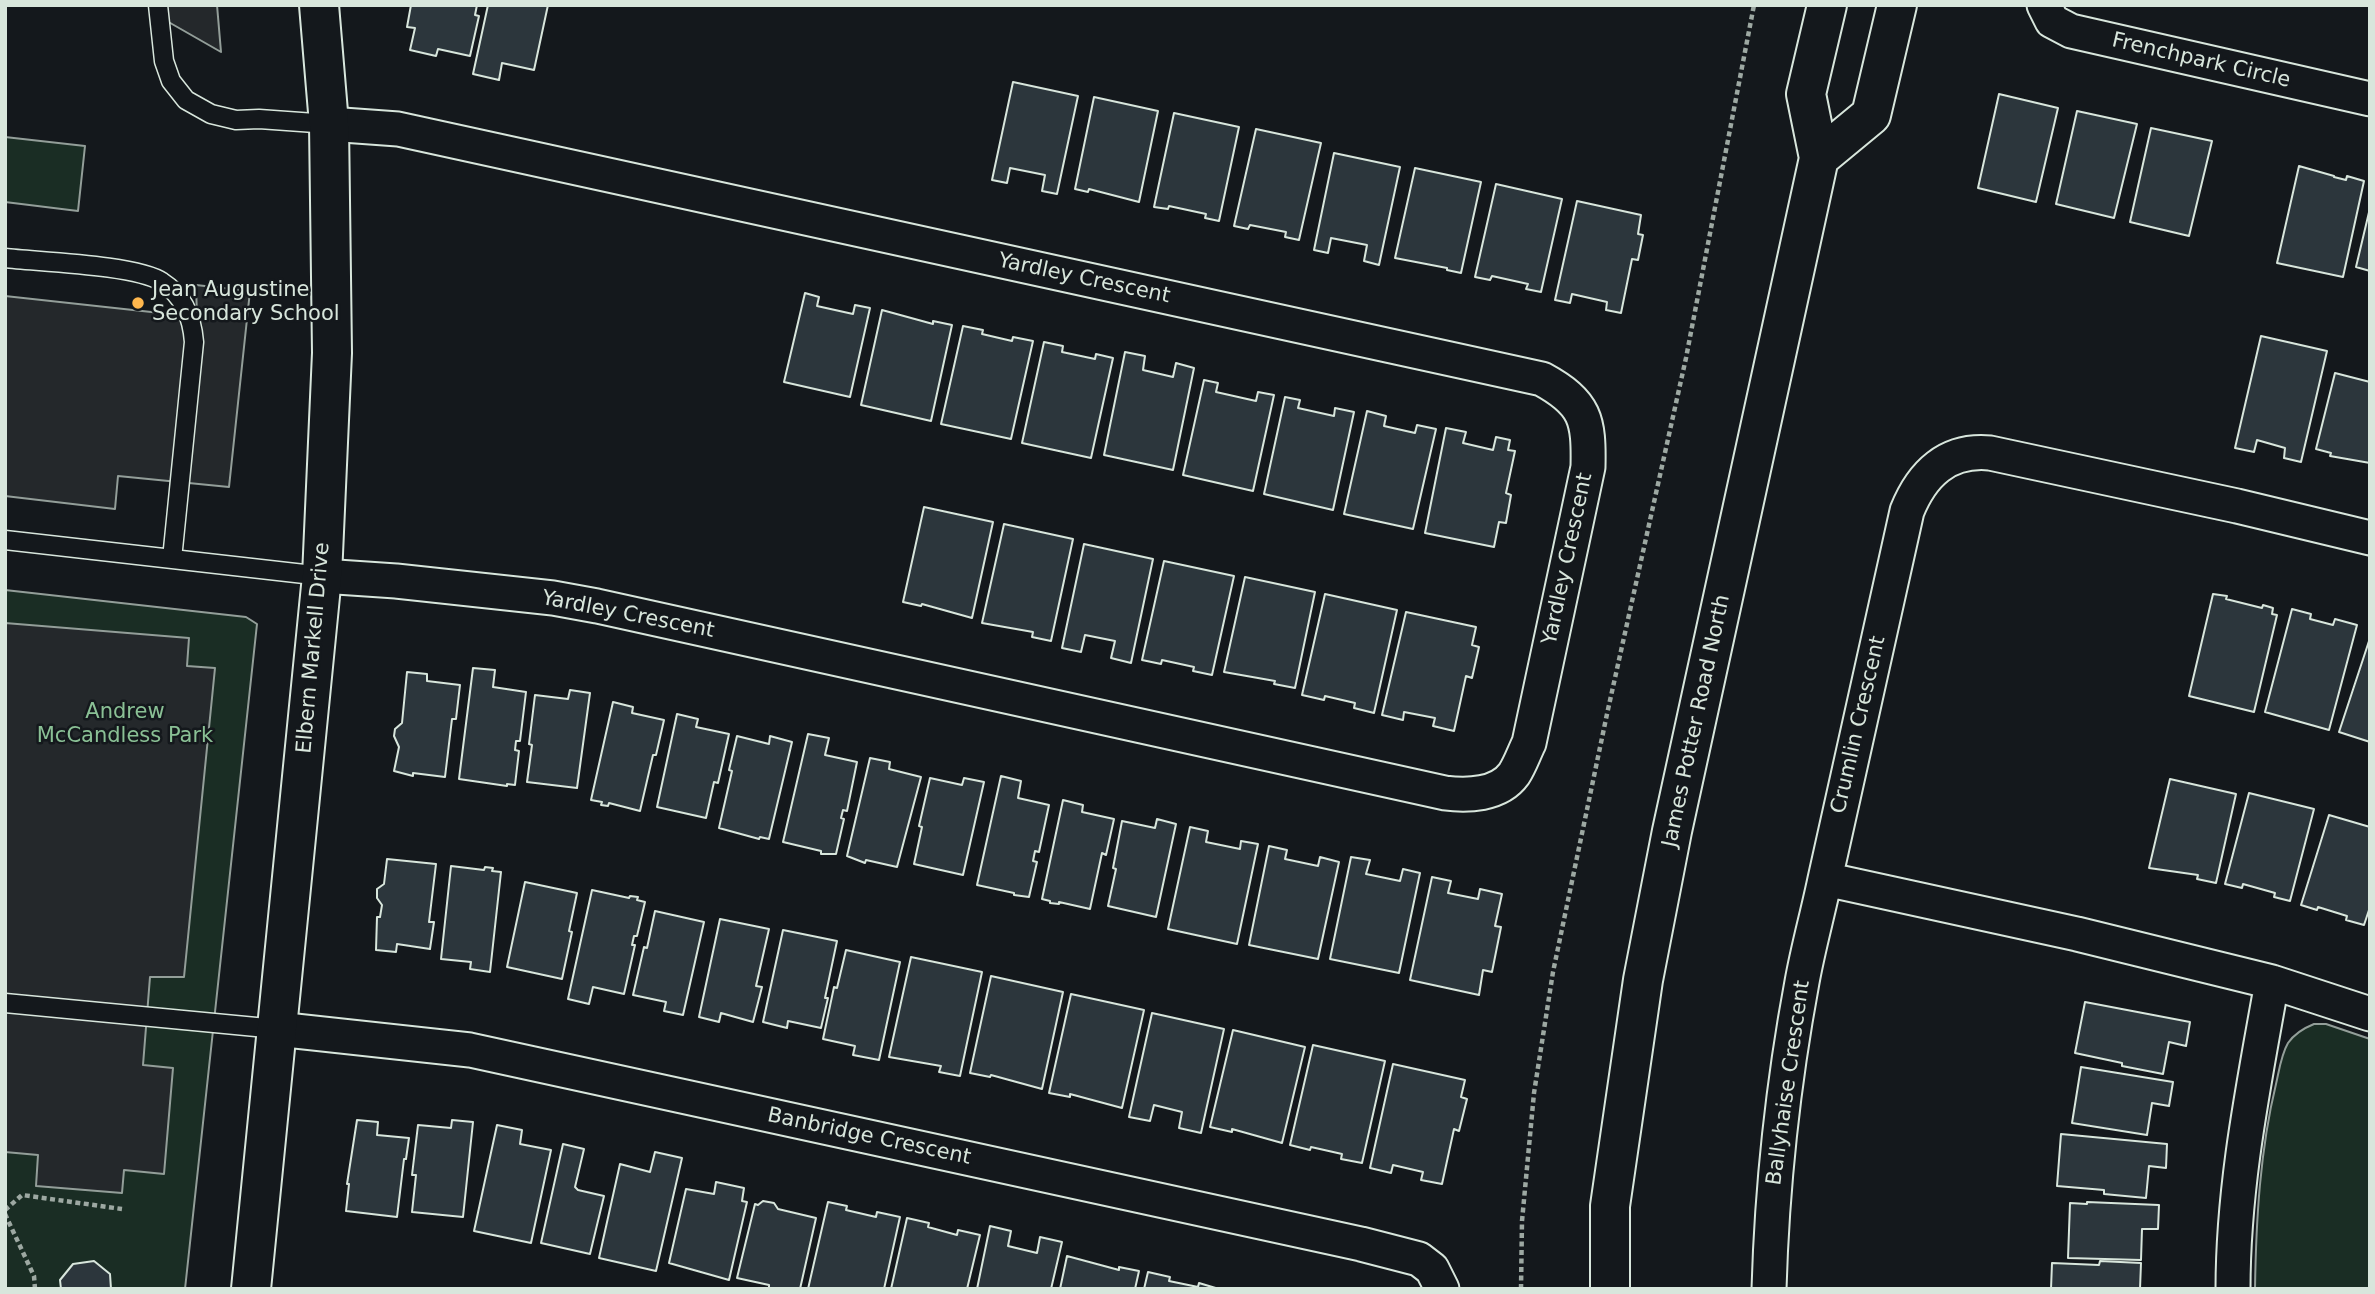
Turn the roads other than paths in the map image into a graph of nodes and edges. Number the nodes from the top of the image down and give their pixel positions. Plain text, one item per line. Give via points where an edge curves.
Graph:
1 (158, 5) edge
2 (318, 5) edge
3 (1826, 5) edge
4 (1897, 5) edge
5 (2044, 5) edge
6 (2370, 99) edge
7 (329, 124) junction
8 (1819, 158) junction
9 (5, 258) edge
10 (2370, 538) edge
11 (5, 540) edge
12 (172, 559) junction
13 (323, 576) junction
14 (1825, 879) junction
15 (2272, 982) junction
16 (5, 1003) edge
17 (2370, 1014) edge
18 (277, 1029) junction
19 (251, 1289) edge
20 (1442, 1289) edge
21 (1610, 1289) edge
22 (1769, 1289) edge
23 (2233, 1289) edge

1 - 7 lane via 164,61 171,81 186,100 211,114 236,120
2 - 7 main road, Elbern Markell Drive
3 - 8 main road via 1806,94
4 - 8 main road via 1871,115
5 - 6 street, Frenchpark Circle via 2052,21 2071,31
7 - 13 main road, Elbern Markell Drive via 332,353
7 - 13 street, Yardley Crescent via 398,129 1542,379 1562,389 1581,409 1588,436 1588,467 1529,743 1513,776 1472,795 1445,793 553,598
8 - 21 main road, James Potter Road North via 1643,980 1610,1206
9 - 12 lane via 134,272 162,281 182,300 192,321 194,354
10 - 14 street, Crumlin Crescent via 1990,453 1973,452 1943,463 1916,489 1906,511
11 - 12 lane
12 - 13 lane
13 - 18 main road, Elbern Markell Drive
14 - 15 street
14 - 22 street, Ballyhaise Crescent via 1786,1074
15 - 17 street
15 - 23 street via 2245,1127
16 - 18 lane
18 - 19 main road, Elbern Markell Drive
18 - 20 street, Banbridge Crescent via 470,1050 1362,1244 1419,1259 1432,1269

